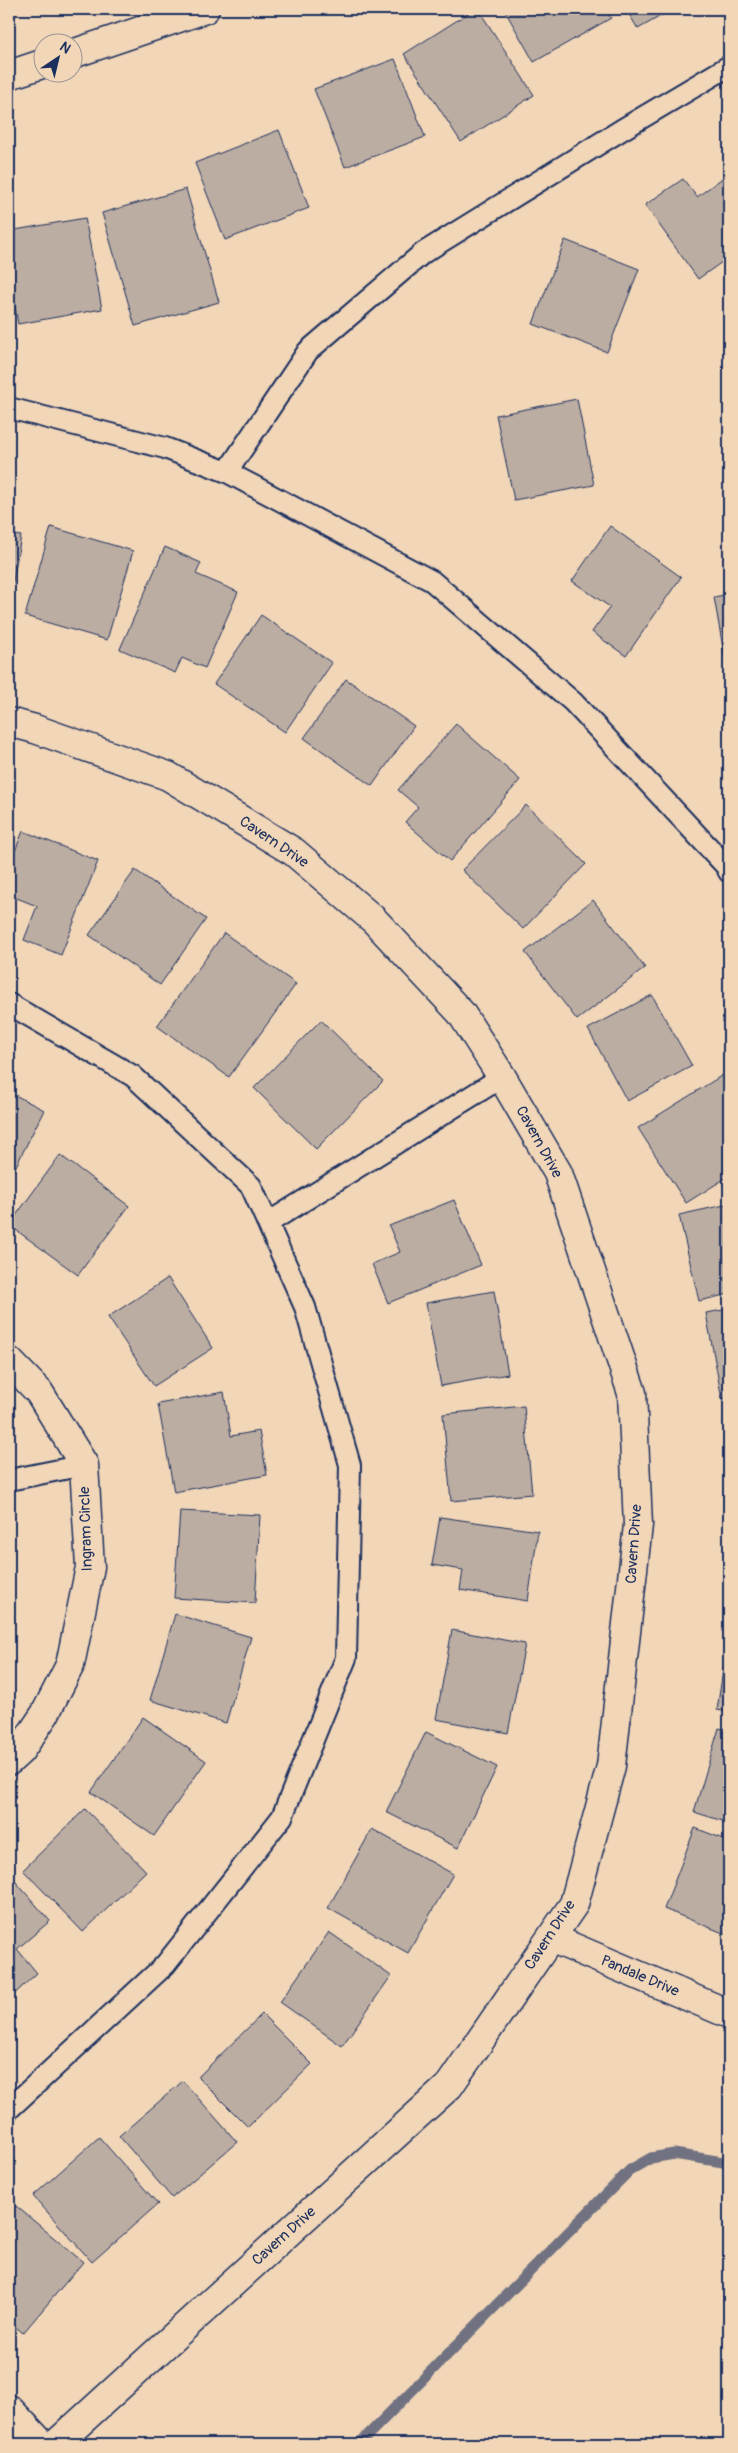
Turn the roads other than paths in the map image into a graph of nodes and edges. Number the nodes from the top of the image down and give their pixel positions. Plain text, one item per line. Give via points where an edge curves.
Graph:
1 (205, 9) edge
2 (82, 51) edge
3 (729, 66) edge
4 (32, 67) edge
5 (9, 75) edge
6 (9, 408) edge
7 (227, 472) junction
8 (9, 722) edge
9 (728, 868) edge
10 (9, 1004) edge
11 (502, 1077) junction
12 (268, 1223) junction
13 (9, 1361) edge
14 (84, 1464) junction
15 (9, 1480) edge
16 (9, 1761) edge
17 (550, 1938) junction
18 (729, 2014) edge
19 (9, 2109) edge
20 (9, 2408) edge
21 (42, 2444) edge
22 (56, 2444) edge

1 - 2 street
3 - 7 lane via 423,253 308,351
4 - 5 street
6 - 7 lane via 165,448
7 - 9 lane via 432,581 573,702
8 - 11 street, Cavern Drive via 168,776 294,852 374,920 461,1013
10 - 12 lane via 133,1076 251,1186
11 - 12 lane
11 - 17 street, Cavern Drive via 558,1173 632,1392 638,1525 611,1766 574,1904
12 - 19 lane via 305,1307 350,1465 346,1658 282,1818 165,1965
13 - 14 street, Ingram Circle via 39,1392
14 - 15 lane
14 - 16 street, Ingram Circle via 90,1567 70,1665 45,1714 20,1751
17 - 18 street, Pandale Drive
17 - 22 street, Cavern Drive via 449,2086
20 - 21 street

